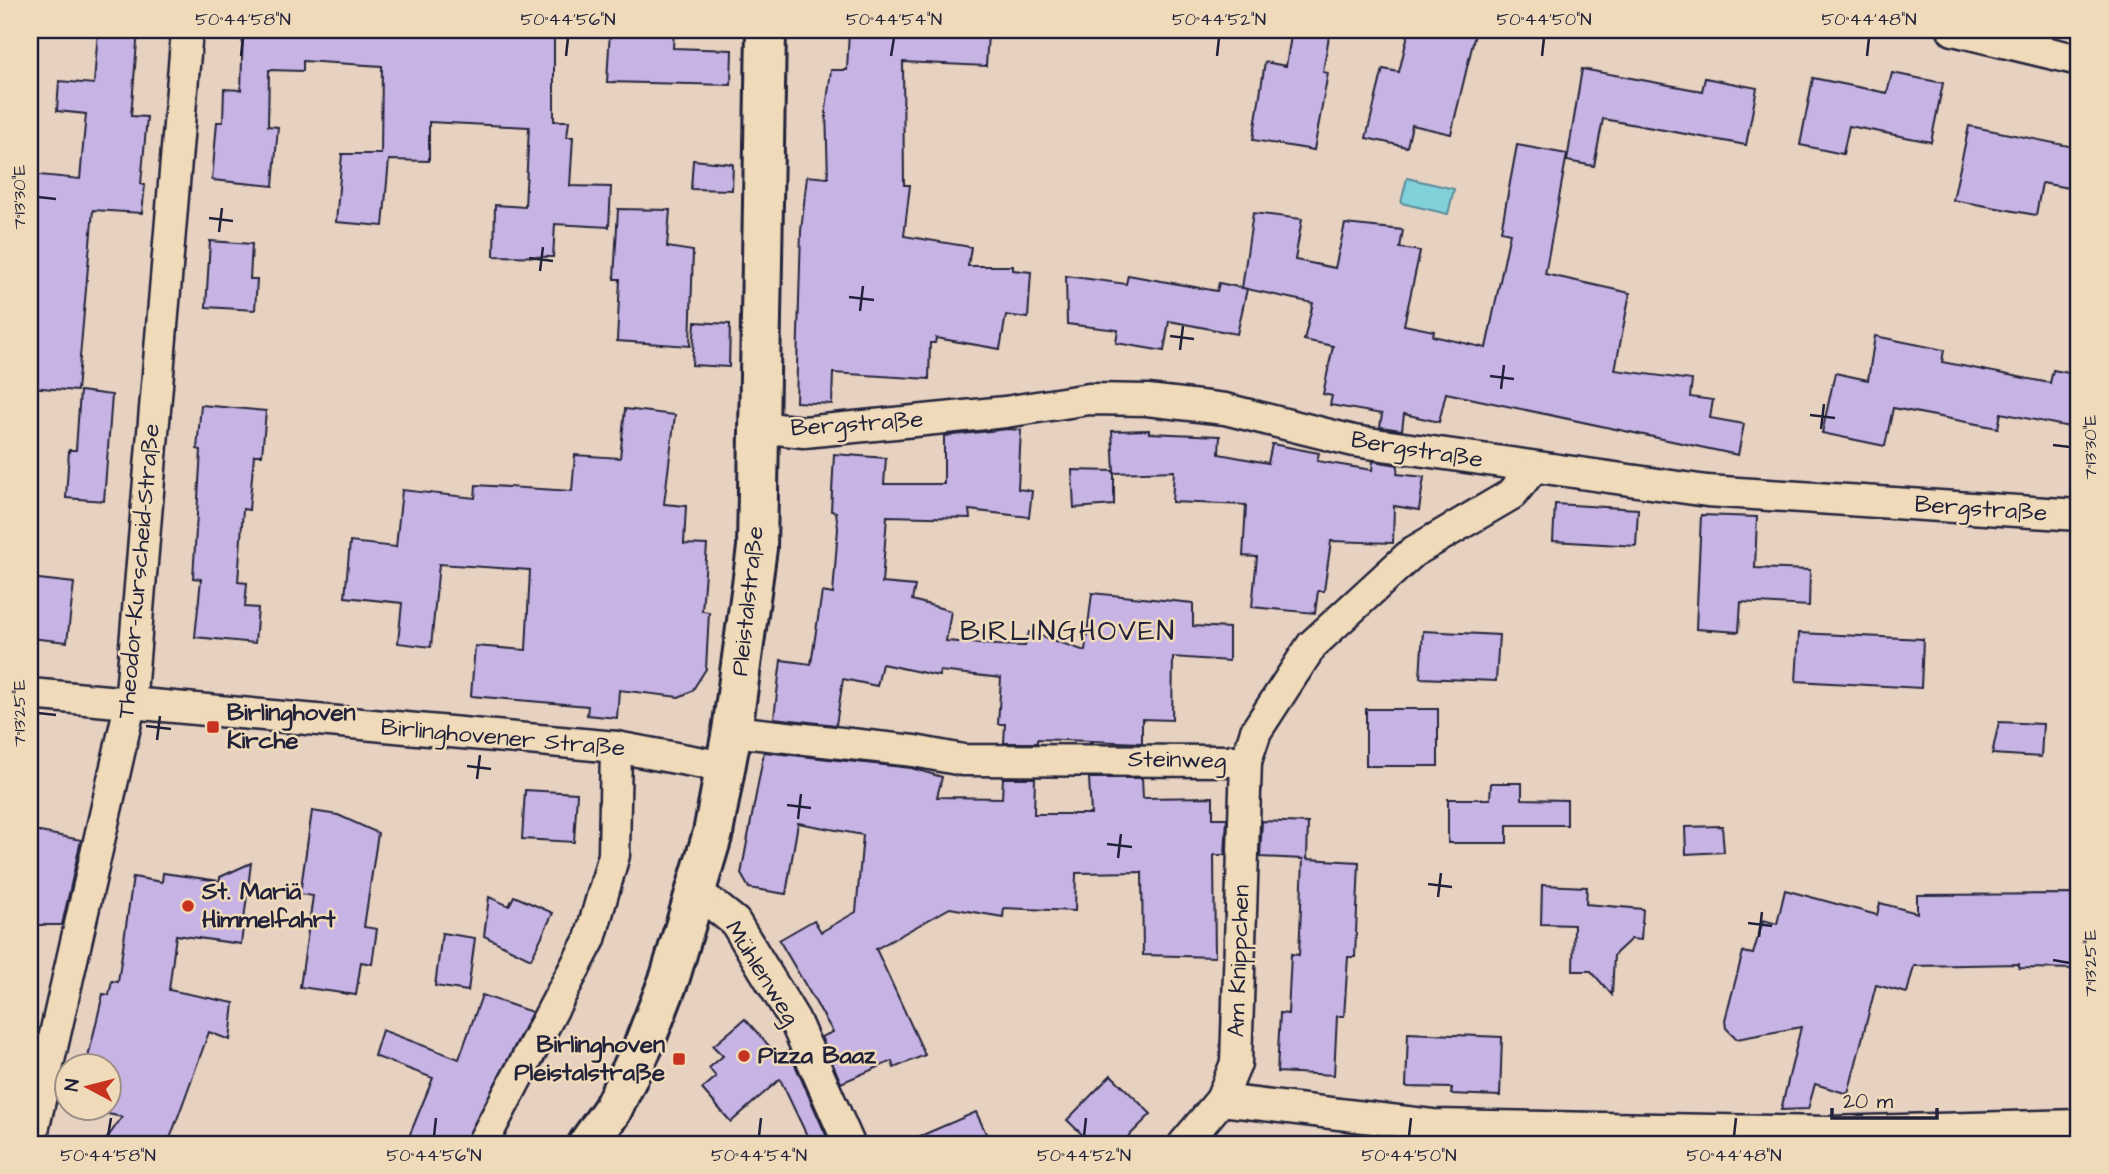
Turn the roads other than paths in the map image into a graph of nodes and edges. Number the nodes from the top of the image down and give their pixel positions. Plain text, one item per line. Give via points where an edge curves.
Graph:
1 (187, 30) edge
2 (766, 30) edge
3 (1953, 30) edge
4 (2079, 60) edge
5 (759, 427) junction
6 (1533, 468) junction
7 (2079, 515) edge
8 (30, 694) edge
9 (130, 705) junction
10 (617, 747) junction
11 (729, 749) junction
12 (1246, 761) junction
13 (695, 890) junction
14 (1221, 1100) junction
15 (2079, 1125) edge
16 (1829, 1138) edge
17 (30, 1144) edge
18 (482, 1144) edge
19 (588, 1144) edge
20 (849, 1144) edge
21 (1184, 1144) edge

1 - 9 street, Theodor-Kurscheid-Straße
2 - 5 main road, Pleistalstraße
3 - 4 street
5 - 6 street, Bergstraße via 804,432 1124,398 1225,409 1354,441
5 - 11 main road, Pleistalstraße via 757,548
6 - 7 street, Bergstraße via 1707,491
6 - 12 street, Steinweg via 1512,495 1413,552 1311,645 1256,731
8 - 9 street, Birlinghovener Straße
9 - 10 street, Birlinghovener Straße
9 - 17 street, Theodor-Kurscheid-Straße
10 - 11 street, Birlinghovener Straße
10 - 18 street via 614,855 590,939
11 - 12 street, Steinweg via 915,751 963,760
11 - 13 main road, Pleistalstraße
12 - 14 street, Am Knippchen via 1236,1063
13 - 19 main road, Pleistalstraße via 670,977 644,1044 612,1110
13 - 20 street, Mühlenweg via 735,922 794,1019
14 - 16 street via 1432,1125
14 - 21 street, Am Knippchen
15 - 16 street

